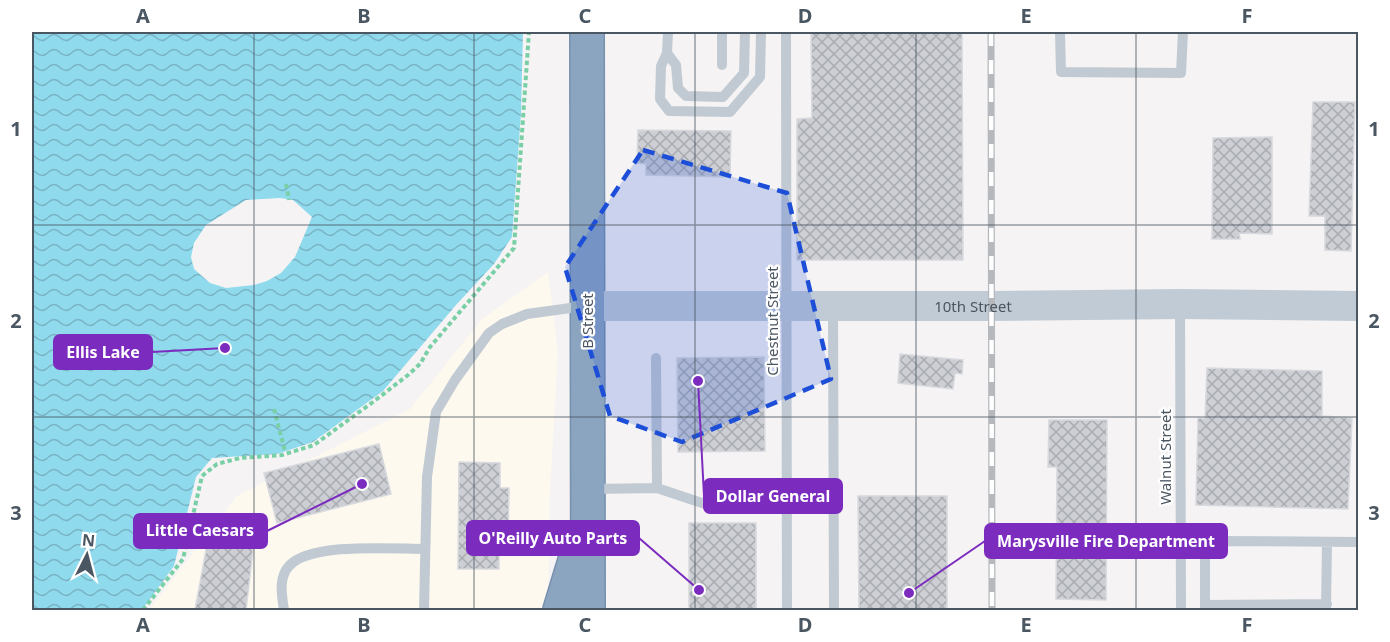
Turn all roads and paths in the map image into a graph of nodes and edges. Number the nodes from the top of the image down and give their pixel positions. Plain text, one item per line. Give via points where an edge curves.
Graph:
1 (530, 32) edge
2 (587, 32) edge
3 (668, 32) edge
4 (722, 32) edge
5 (745, 32) edge
6 (761, 32) edge
7 (786, 32) edge
8 (1060, 32) edge
9 (1183, 32) edge
10 (667, 53) junction
11 (722, 65) dead end
12 (286, 184) dead end
13 (289, 200) dead end
14 (1180, 304) junction
15 (587, 306) junction
16 (788, 306) junction
17 (833, 306) junction
18 (1359, 306) edge
19 (656, 358) dead end
20 (274, 409) dead end
21 (285, 451) dead end
22 (657, 488) junction
23 (833, 489) junction
24 (787, 490) junction
25 (588, 502) junction
26 (787, 504) junction
27 (1327, 542) junction
28 (1359, 542) edge
29 (425, 549) junction
30 (1327, 607) edge
31 (1205, 608) edge
32 (143, 610) edge
33 (284, 610) edge
34 (424, 610) edge
35 (560, 610) edge
36 (588, 610) edge
37 (787, 610) edge
38 (834, 610) edge
39 (1181, 610) edge

1 - 32 path via 514,248 420,364 373,402 314,445 282,455 217,464 202,476 183,559
2 - 15 highway, B Street
3 - 10 lane
4 - 11 lane
5 - 10 lane via 744,73 723,97 686,96 678,88 676,65
6 - 10 lane via 760,77 730,112 669,111 660,99 661,66
7 - 16 lane, Chestnut Street
8 - 9 lane via 1060,72 1159,73 1181,73
12 - 13 path
14 - 17 street, 10th Street
14 - 18 street, 10th Street
14 - 39 lane, Walnut Street
15 - 16 street, 10th Street
15 - 25 highway, B Street
15 - 29 lane via 527,314 502,324 484,339 455,380 436,412
16 - 17 street, 10th Street
16 - 24 lane, Chestnut Street
17 - 23 lane
19 - 22 lane
20 - 21 path
22 - 25 lane
22 - 26 lane via 702,503
23 - 24 lane
23 - 38 lane
24 - 26 lane, Chestnut Street
25 - 35 highway
25 - 36 highway, B Street
26 - 37 lane, Chestnut Street
27 - 28 lane
27 - 30 lane
27 - 31 lane via 1210,544 1205,549
29 - 33 lane via 306,554 289,566 281,582
29 - 34 lane
30 - 31 lane

